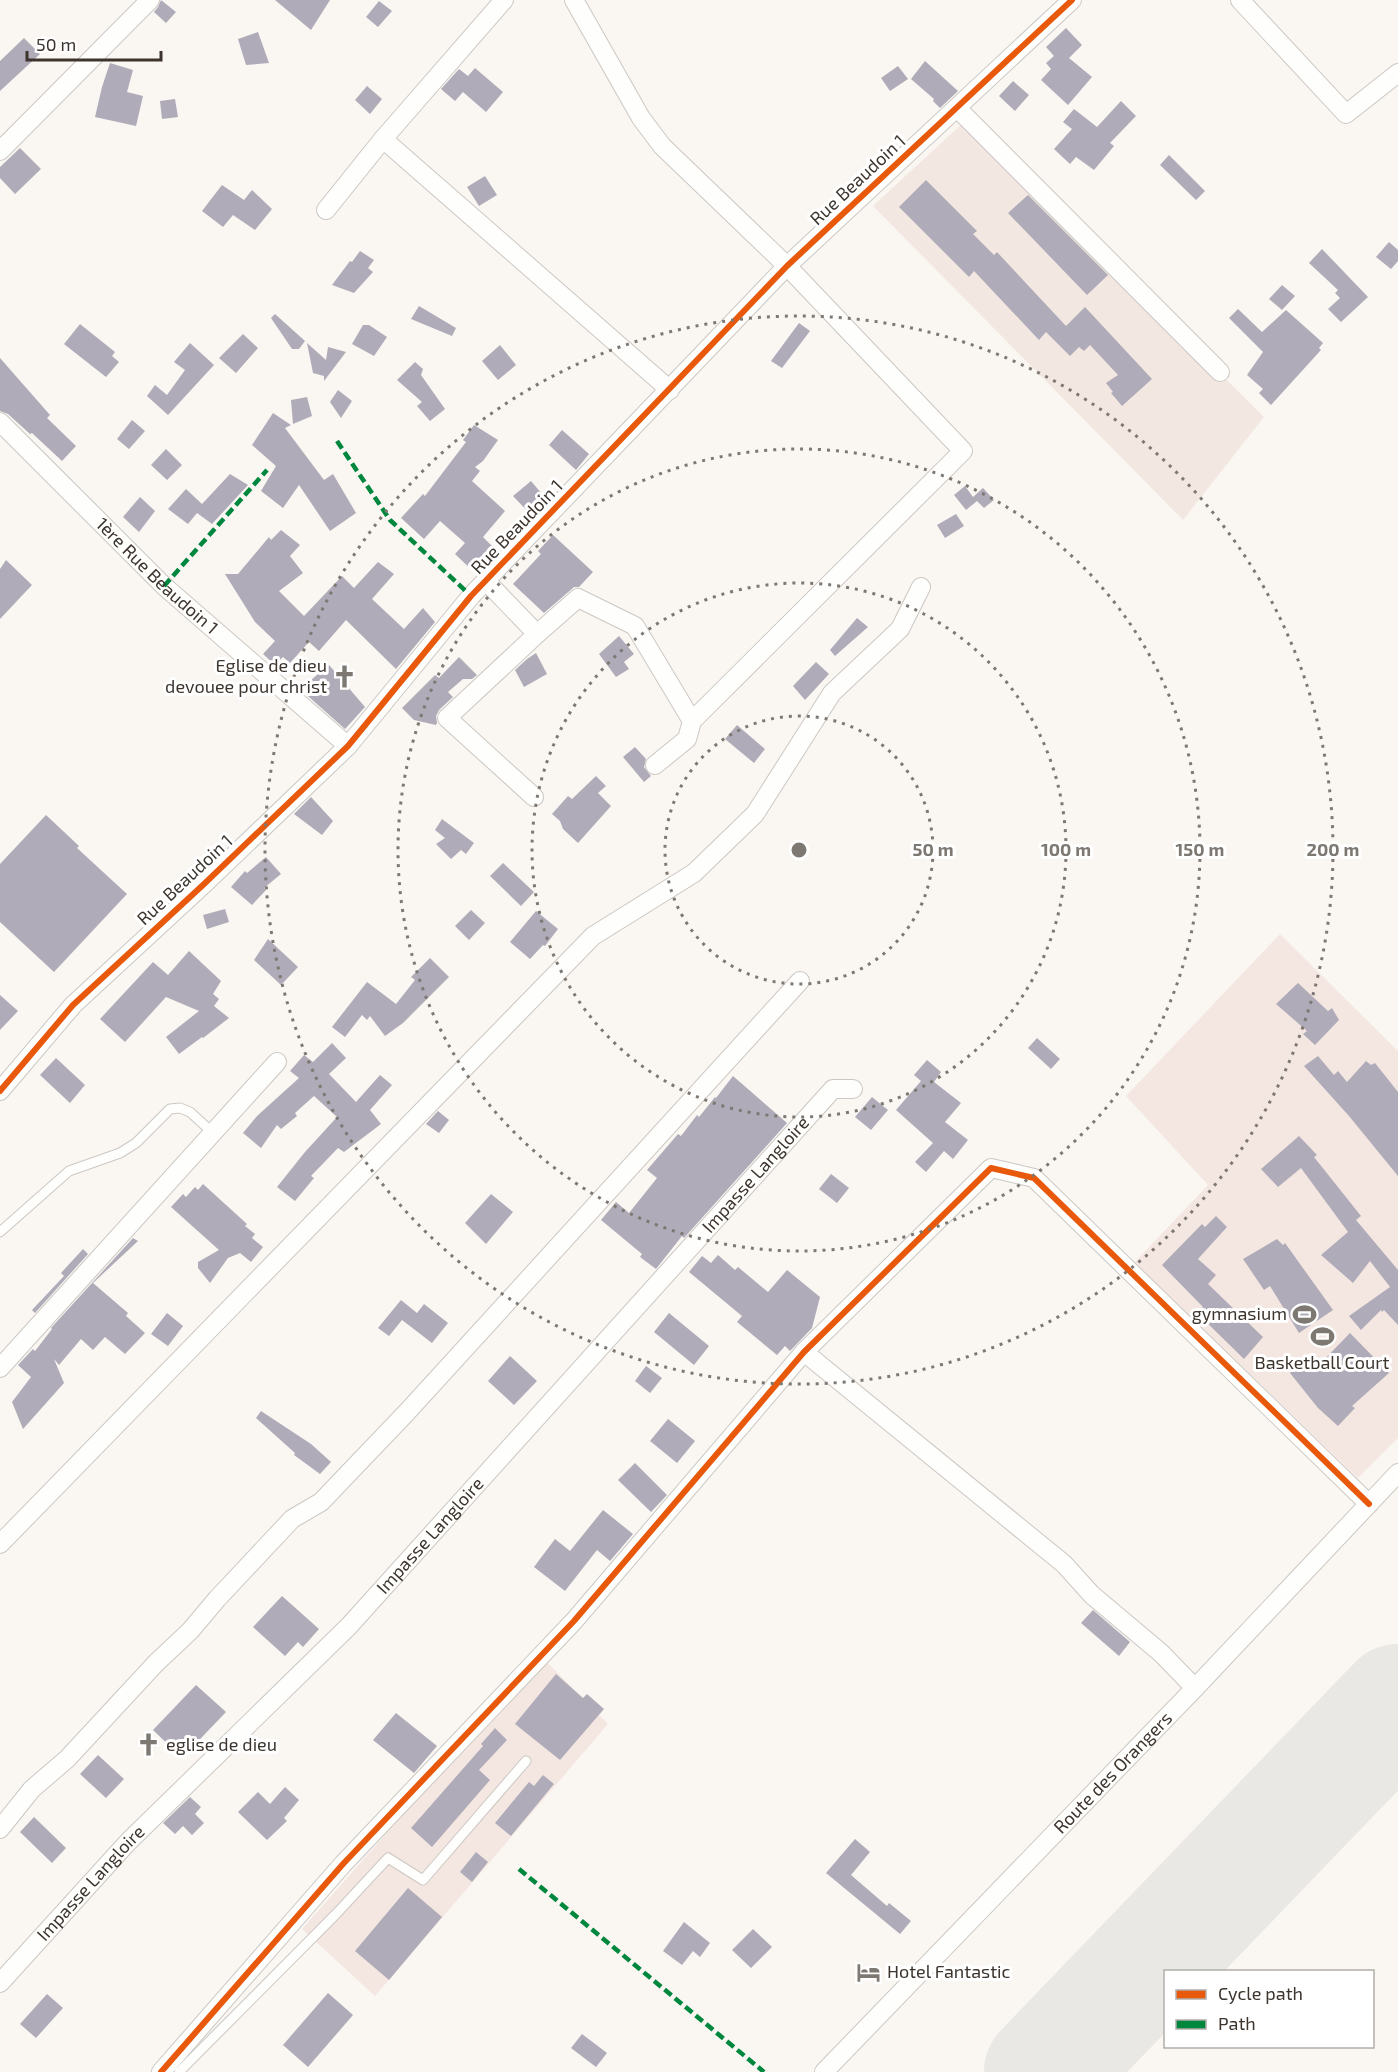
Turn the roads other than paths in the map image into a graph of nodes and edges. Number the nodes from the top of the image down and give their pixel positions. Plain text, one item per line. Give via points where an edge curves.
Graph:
1 (150, 0) edge
2 (504, 0) edge
3 (574, 0) edge
4 (1072, 0) edge
5 (1240, 0) edge
6 (1398, 74) edge
7 (957, 108) junction
8 (383, 139) junction
9 (0, 151) edge
10 (326, 210) dead end
11 (787, 267) junction
12 (1221, 372) dead end
13 (670, 390) junction
14 (0, 422) edge
15 (486, 581) junction
16 (921, 587) dead end
17 (537, 634) junction
18 (692, 721) junction
19 (348, 746) junction
20 (655, 765) dead end
21 (534, 797) dead end
22 (800, 981) dead end
23 (277, 1062) dead end
24 (853, 1089) dead end
25 (0, 1091) edge
26 (213, 1133) junction
27 (0, 1232) edge
28 (804, 1352) junction
29 (0, 1368) edge
30 (1398, 1473) edge
31 (1370, 1504) junction
32 (0, 1544) edge
33 (1195, 1688) junction
34 (526, 1761) dead end
35 (0, 1829) edge
36 (0, 1983) edge
37 (161, 2072) edge
38 (179, 2072) edge
39 (824, 2072) edge

1 - 9 street
2 - 8 street
3 - 11 street via 641,118 662,146
4 - 7 street, Rue Beaudoin 1
5 - 6 street via 1346,114
7 - 11 street, Rue Beaudoin 1
7 - 12 street
8 - 10 street
8 - 13 street
11 - 13 street, Rue Beaudoin 1
11 - 18 street via 963,451
13 - 15 street, Rue Beaudoin 1
14 - 19 street, 1ère Rue Beaudoin 1 via 164,586
15 - 17 street
15 - 19 street, Rue Beaudoin 1
16 - 32 street via 900,629 832,693 755,814 694,873 593,936
17 - 18 street via 578,598 635,626
17 - 21 street via 447,718
18 - 20 street via 687,739
19 - 25 street, Rue Beaudoin 1 via 73,1005
22 - 35 street via 407,1412 321,1502 292,1519 67,1759 32,1789
23 - 26 street
24 - 36 street, Impasse Langloire via 833,1089 349,1626 128,1842
26 - 27 lane via 190,1112 170,1109 136,1143 120,1153 69,1171
26 - 29 street
28 - 31 street via 991,1167 1034,1178
28 - 33 street via 1064,1564
28 - 37 street via 574,1621 343,1864
30 - 31 street, Route des Orangers
31 - 33 street, Route des Orangers
33 - 39 street, Route des Orangers
34 - 38 lane via 423,1880 388,1858

